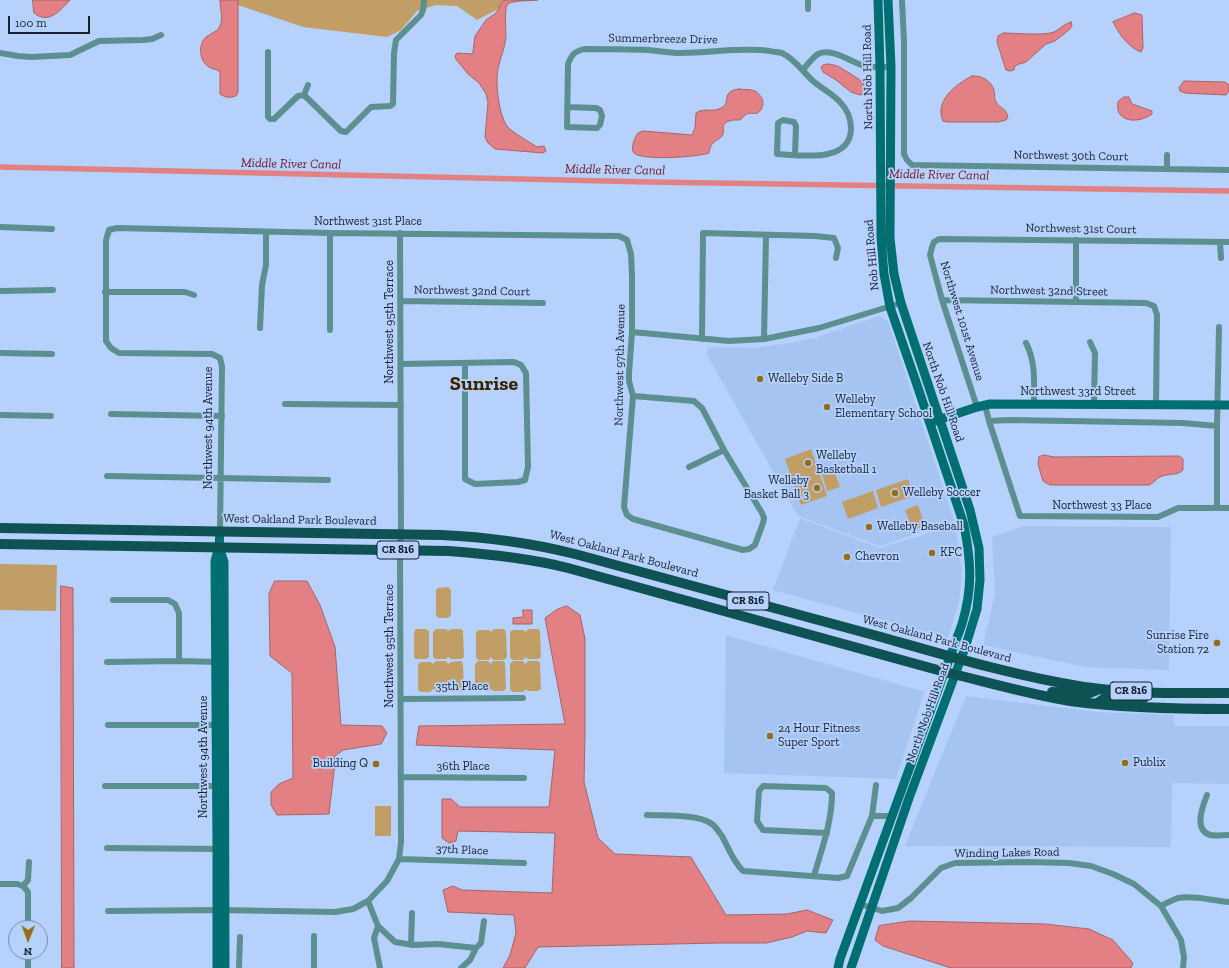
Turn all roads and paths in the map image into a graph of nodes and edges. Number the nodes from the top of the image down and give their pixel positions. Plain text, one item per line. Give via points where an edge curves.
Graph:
1 (424, 0) edge
2 (808, 0) edge
3 (878, 0) edge
4 (888, 0) edge
5 (902, 0) edge
6 (808, 10) dead end
7 (160, 35) dead end
8 (268, 52) dead end
9 (0, 53) edge
10 (880, 67) junction
11 (890, 67) junction
12 (803, 70) junction
13 (308, 85) dead end
14 (304, 95) junction
15 (567, 107) junction
16 (1167, 154) dead end
17 (795, 155) junction
18 (1167, 169) junction
19 (1229, 170) edge
20 (885, 174) junction
21 (885, 201) junction
22 (0, 227) edge
23 (52, 229) dead end
24 (266, 232) junction
25 (330, 233) junction
26 (400, 233) junction
27 (766, 236) junction
28 (627, 240) joint
29 (1076, 240) junction
30 (934, 242) joint
31 (1220, 242) junction
32 (1229, 242) edge
33 (836, 258) dead end
34 (1221, 258) dead end
35 (53, 290) dead end
36 (0, 291) edge
37 (105, 292) junction
38 (194, 295) dead end
39 (942, 300) junction
40 (400, 301) junction
41 (543, 302) dead end
42 (1076, 302) junction
43 (901, 303) junction
44 (890, 307) junction
45 (1219, 327) dead end
46 (260, 328) dead end
47 (330, 330) dead end
48 (632, 332) junction
49 (702, 339) junction
50 (764, 339) junction
51 (1090, 342) dead end
52 (1026, 343) dead end
53 (0, 353) edge
54 (52, 354) dead end
55 (465, 363) junction
56 (401, 364) junction
57 (633, 396) junction
58 (285, 404) dead end
59 (1034, 404) junction
60 (1094, 404) junction
61 (401, 405) junction
62 (1156, 405) junction
63 (1218, 405) junction
64 (1229, 405) edge
65 (981, 406) junction
66 (111, 414) dead end
67 (0, 415) edge
68 (51, 416) dead end
69 (222, 416) junction
70 (940, 420) junction
71 (989, 421) junction
72 (930, 423) junction
73 (1217, 426) junction
74 (724, 450) junction
75 (689, 467) dead end
76 (107, 476) dead end
77 (222, 478) junction
78 (328, 480) dead end
79 (1217, 508) junction
80 (1229, 508) edge
81 (1020, 516) joint
82 (0, 528) edge
83 (220, 532) junction
84 (401, 534) junction
85 (0, 544) edge
86 (219, 547) junction
87 (400, 550) junction
88 (113, 600) dead end
89 (956, 658) junction
90 (179, 661) junction
91 (108, 662) dead end
92 (220, 662) junction
93 (950, 673) junction
94 (1102, 689) junction
95 (1171, 693) junction
96 (1037, 694) junction
97 (1229, 694) edge
98 (523, 698) dead end
99 (401, 699) junction
100 (1096, 704) junction
101 (1229, 709) edge
102 (108, 724) dead end
103 (220, 725) junction
104 (401, 777) junction
105 (524, 778) dead end
106 (105, 786) dead end
107 (220, 786) junction
108 (876, 786) dead end
109 (1207, 795) dead end
110 (647, 815) dead end
111 (872, 816) junction
112 (893, 816) junction
113 (827, 833) junction
114 (1229, 835) edge
115 (107, 848) dead end
116 (221, 849) junction
117 (400, 859) junction
118 (29, 862) dead end
119 (524, 862) dead end
120 (814, 876) junction
121 (0, 884) edge
122 (23, 886) junction
123 (368, 901) junction
124 (1229, 902) edge
125 (860, 904) junction
126 (1161, 906) junction
127 (872, 908) junction
128 (221, 910) junction
129 (108, 911) dead end
130 (412, 913) dead end
131 (28, 920) edge
132 (484, 921) dead end
133 (378, 926) junction
134 (314, 936) dead end
135 (240, 937) dead end
136 (411, 944) junction
137 (476, 948) junction
138 (217, 968) edge
139 (225, 968) edge
140 (239, 968) edge
141 (314, 968) edge
142 (380, 968) edge
143 (461, 968) edge
144 (838, 968) edge
145 (851, 968) edge
146 (1183, 968) edge

1 - 14 street via 421,15 396,40 393,104 371,107 346,132
2 - 6 street
3 - 10 main road, North Nob Hill Road
4 - 11 main road, North Nob Hill Road
5 - 18 street, Northwest 30th Court via 904,154 912,165
7 - 9 street via 144,40 99,41 70,55 31,57
8 - 14 street via 268,117 274,119 298,96
10 - 11 street
10 - 12 street via 865,66 834,53 825,53 818,54
10 - 20 main road, North Nob Hill Road
11 - 20 main road, North Nob Hill Road
12 - 15 street, Summerbreeze Drive via 781,53 762,50 681,53 584,48 575,51 568,64
12 - 17 street, Summerbreeze Drive via 841,103 849,115 851,135 846,146 836,152 814,156
13 - 14 street
15 - 15 street, Summerbreeze Drive via 600,110 600,125 597,128 567,127
16 - 18 street
17 - 17 street, Summerbreeze Drive via 796,126 794,122 782,120 778,123 777,154
18 - 19 street, Northwest 30th Court
20 - 21 main road, North Nob Hill Road
21 - 43 main road, Nob Hill Road via 894,274
21 - 44 main road, Nob Hill Road via 882,254
22 - 23 street
24 - 25 street, Northwest 31st Place
24 - 37 street, Northwest 31st Place via 117,228 109,230 106,240
24 - 46 street via 266,265 262,285
25 - 26 street, Northwest 31st Place
25 - 47 street
26 - 28 street, Northwest 31st Place via 618,236
26 - 40 street, Northwest 95th Terrace
27 - 33 street via 834,238 838,248
27 - 49 street via 703,233
27 - 50 street
28 - 48 street, Northwest 97th Avenue via 631,254
29 - 30 street, Northwest 31st Court via 939,239
29 - 31 street, Northwest 31st Court
29 - 42 street
30 - 39 street, Northwest 101st Avenue via 930,255
31 - 32 street, Northwest 31st Court
31 - 34 street
35 - 36 street
37 - 38 street via 185,292
37 - 69 street, Northwest 94th Avenue via 106,341 111,348 120,353 212,354 220,358
39 - 42 street, Northwest 32nd Street
39 - 65 street, Northwest 101st Avenue via 973,397
40 - 41 street, Northwest 32nd Court
40 - 56 street, Northwest 95th Terrace
42 - 62 street, Northwest 32nd Street via 1146,303 1154,306 1157,315
43 - 44 street
43 - 70 main road, North Nob Hill Road
44 - 50 street via 818,328
44 - 72 main road, North Nob Hill Road
45 - 63 street
48 - 49 street
48 - 57 street, Northwest 97th Avenue via 629,381
49 - 50 street
51 - 60 street via 1094,353
52 - 59 street via 1033,363
53 - 54 street
55 - 55 street via 514,362 521,365 526,373 526,480 475,484 465,479
55 - 56 street
56 - 61 street, Northwest 95th Terrace
57 - 74 street via 694,401 702,408
57 - 74 street, Northwest 97th Avenue via 624,507 627,515 743,550 755,546 764,518
58 - 61 street
59 - 60 main road, Northwest 33rd Street
59 - 65 main road, Northwest 33rd Street
60 - 62 main road, Northwest 33rd Street
61 - 84 street, Northwest 95th Terrace
62 - 63 main road, Northwest 33rd Street
63 - 64 main road, Northwest 33rd Street
63 - 73 street
65 - 70 main road, Northwest 33rd Street
65 - 71 street, Northwest 101st Avenue
66 - 69 street
67 - 68 street
69 - 77 street, Northwest 94th Avenue
70 - 72 main road, Northwest 33rd Street
70 - 89 main road, North Nob Hill Road via 970,510 979,554 977,609 966,647
71 - 73 street via 1183,423
71 - 81 street, Northwest 101st Avenue
72 - 89 main road, North Nob Hill Road via 964,525 969,549 970,579 967,608
73 - 79 street
74 - 75 street
76 - 77 street
77 - 78 street
77 - 83 street, Northwest 94th Avenue
79 - 80 street, Northwest 33 Place
79 - 81 street, Northwest 33 Place via 1178,508 1158,517
82 - 83 main road, West Oakland Park Boulevard / CR 816
83 - 84 main road, West Oakland Park Boulevard / CR 816
83 - 86 main road, Northwest 94th Avenue
84 - 87 street, Northwest 95th Terrace
84 - 89 main road, West Oakland Park Boulevard / CR 816 via 490,538 552,548
85 - 86 main road, CR 816
86 - 87 main road, CR 816
86 - 92 main road, Northwest 94th Avenue via 215,561
87 - 93 main road, CR 816 via 478,553 556,565
87 - 99 street, Northwest 95th Terrace
88 - 90 street via 168,600 175,604 179,613
89 - 93 main road, North Nob Hill Road
89 - 94 main road, West Oakland Park Boulevard / CR 816 via 1034,678
90 - 91 street
90 - 92 street
92 - 103 main road, Northwest 94th Avenue
93 - 96 main road, CR 816
93 - 112 main road, North Nob Hill Road
93 - 127 main road, North Nob Hill Road
94 - 95 main road, West Oakland Park Boulevard / CR 816
94 - 96 main road via 1086,694 1044,691
95 - 97 main road, West Oakland Park Boulevard / CR 816
95 - 100 main road via 1159,698 1105,698
96 - 100 main road, CR 816
98 - 99 street, 35th Place
99 - 104 street, Northwest 95th Terrace
100 - 101 main road, CR 816
102 - 103 street
103 - 107 main road, Northwest 94th Avenue
104 - 105 street, 36th Place
104 - 117 street, Northwest 95th Terrace
106 - 107 street
107 - 116 main road, Northwest 94th Avenue
108 - 111 street
109 - 114 street via 1201,809 1202,830 1211,835
110 - 120 street via 696,817 713,825 736,864 743,871
111 - 112 street
111 - 120 street via 847,876
112 - 125 main road, North Nob Hill Road
113 - 113 street via 832,793 826,788 764,786 759,791 757,822 763,830
113 - 120 street
115 - 116 street
116 - 128 main road, Northwest 94th Avenue
117 - 119 street, 37th Place
117 - 123 street, Northwest 95th Terrace via 387,881
118 - 122 street via 28,880
121 - 122 street
122 - 131 street via 28,892
123 - 128 street, Northwest 95th Terrace via 353,909 335,912
123 - 133 street
124 - 126 street via 1178,898
125 - 127 street, Winding Lakes Road
125 - 144 main road, North Nob Hill Road
126 - 127 street, Winding Lakes Road via 1134,884 1091,866 1069,863 979,862 955,863 941,868 898,908
126 - 146 street, Winding Lakes Road via 1181,940
127 - 145 main road, North Nob Hill Road
128 - 129 street, Northwest 95th Terrace
128 - 138 main road, Northwest 94th Avenue
128 - 139 main road, Northwest 94th Avenue
130 - 136 street
132 - 137 street via 481,943
133 - 136 street via 395,942
133 - 142 street via 374,938
134 - 141 street
135 - 140 street
136 - 137 street
137 - 143 street via 470,960

